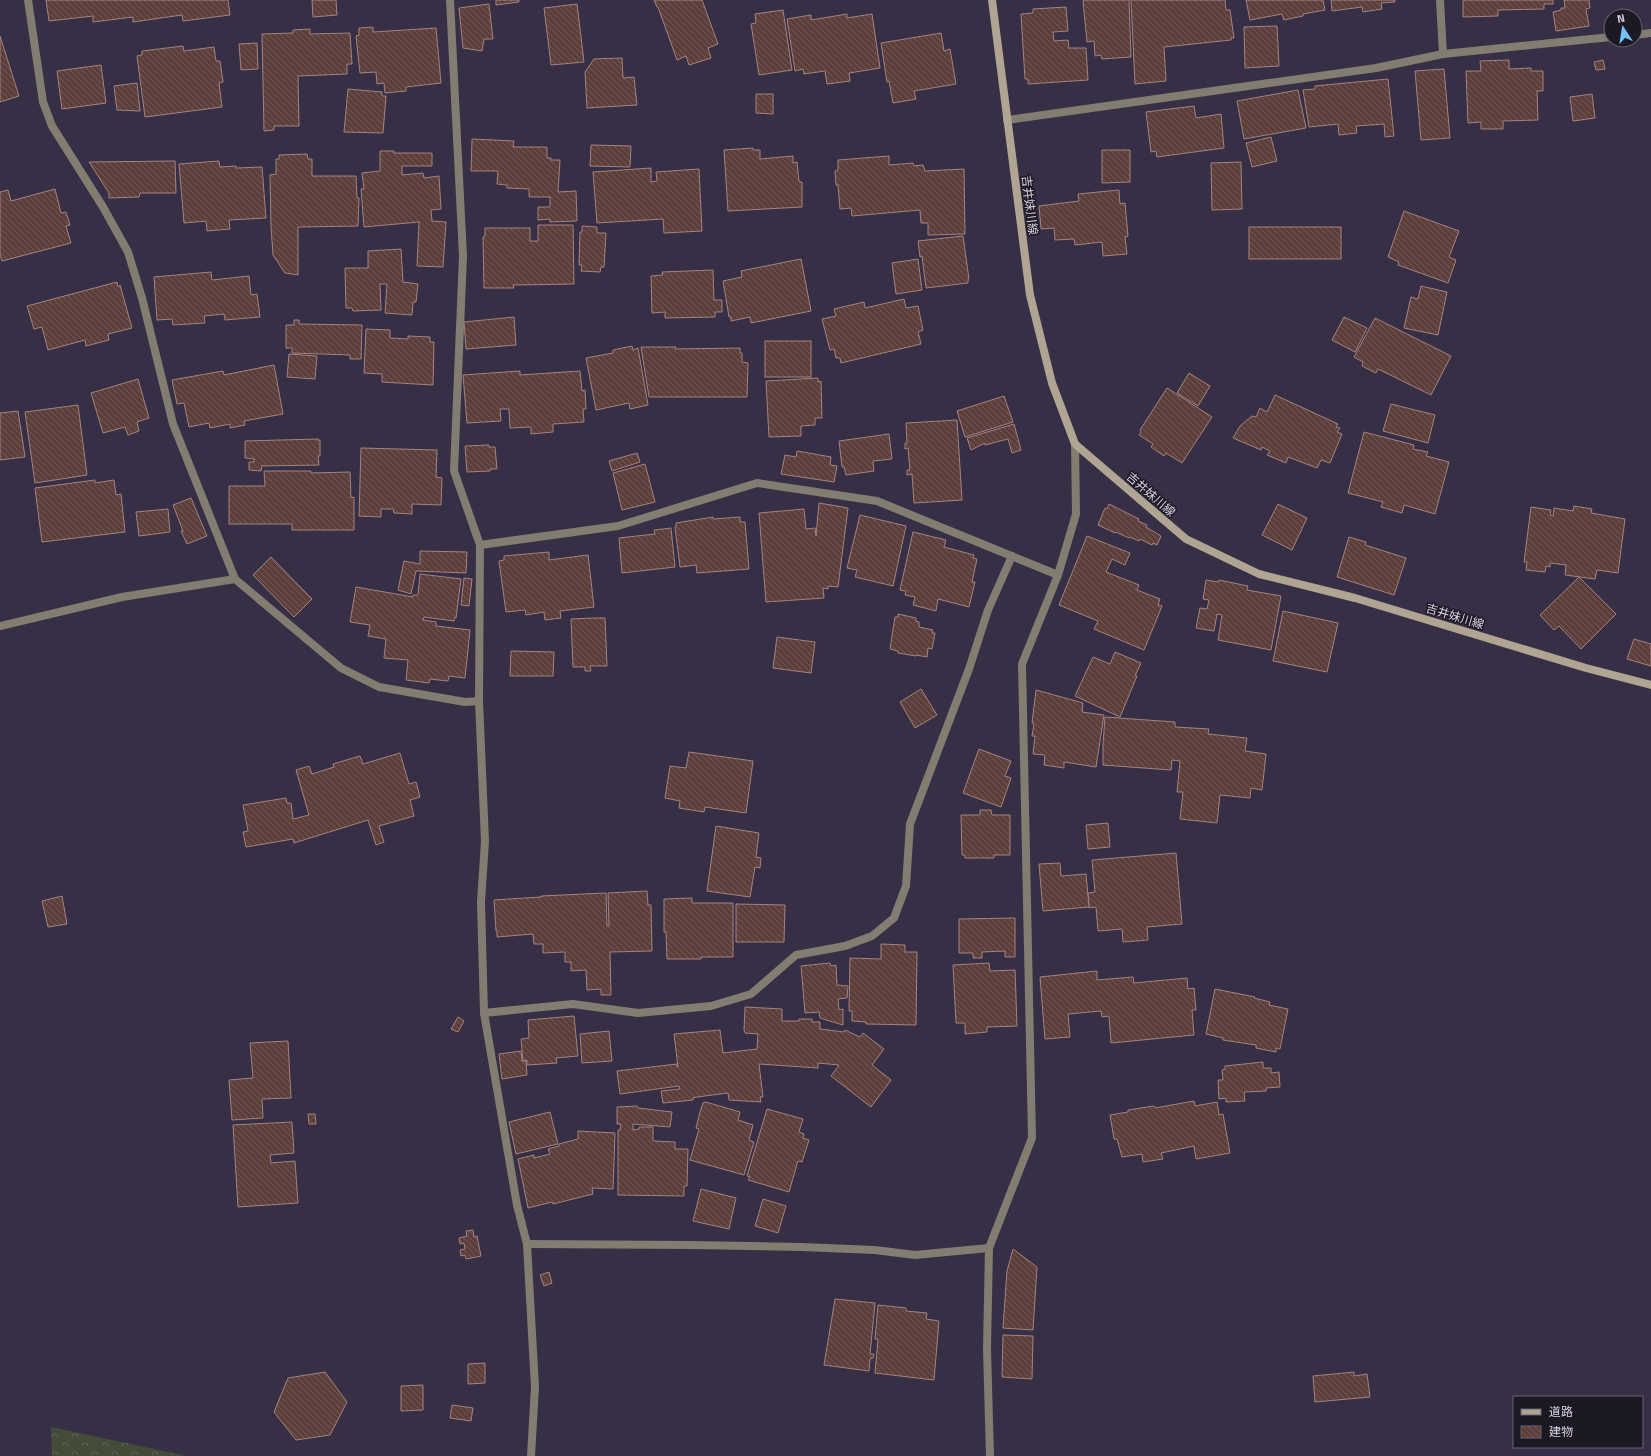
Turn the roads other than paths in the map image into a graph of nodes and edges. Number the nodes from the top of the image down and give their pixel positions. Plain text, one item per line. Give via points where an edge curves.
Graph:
1 (28, 0) edge
2 (450, 0) edge
3 (992, 0) edge
4 (1440, 0) edge
5 (1603, 38) edge
6 (1443, 54) junction
7 (1007, 120) junction
8 (1075, 444) junction
9 (480, 545) junction
10 (1012, 556) junction
11 (1058, 574) junction
12 (235, 579) junction
13 (0, 626) edge
14 (1651, 684) edge
15 (479, 701) junction
16 (484, 1013) junction
17 (527, 1244) junction
18 (989, 1248) junction
19 (531, 1456) edge
20 (990, 1456) edge

1 - 12 street via 43,102 52,126 128,252 173,424
2 - 9 street via 463,256 454,471
3 - 7 main road, 吉井妹川線
4 - 6 street
5 - 6 street
6 - 7 street via 1376,68
7 - 8 main road, 吉井妹川線 via 1030,295 1052,383
8 - 11 street via 1076,514
8 - 14 main road, 吉井妹川線 via 1186,539 1259,574 1355,598 1586,668
9 - 10 street via 618,526 757,483 877,501
9 - 15 street
10 - 11 street
10 - 16 street via 988,610 969,669 910,824 906,886 894,918 872,936 845,946 796,955 751,994 711,1006 638,1013 573,1004
11 - 18 street via 1022,664 1032,1138
12 - 13 street via 122,597
12 - 15 street via 341,668 379,687 465,702
15 - 16 street via 485,841 482,902
16 - 17 street via 517,1205
17 - 18 street via 802,1247 875,1250 914,1255
17 - 19 street via 535,1387
18 - 20 street via 987,1349

